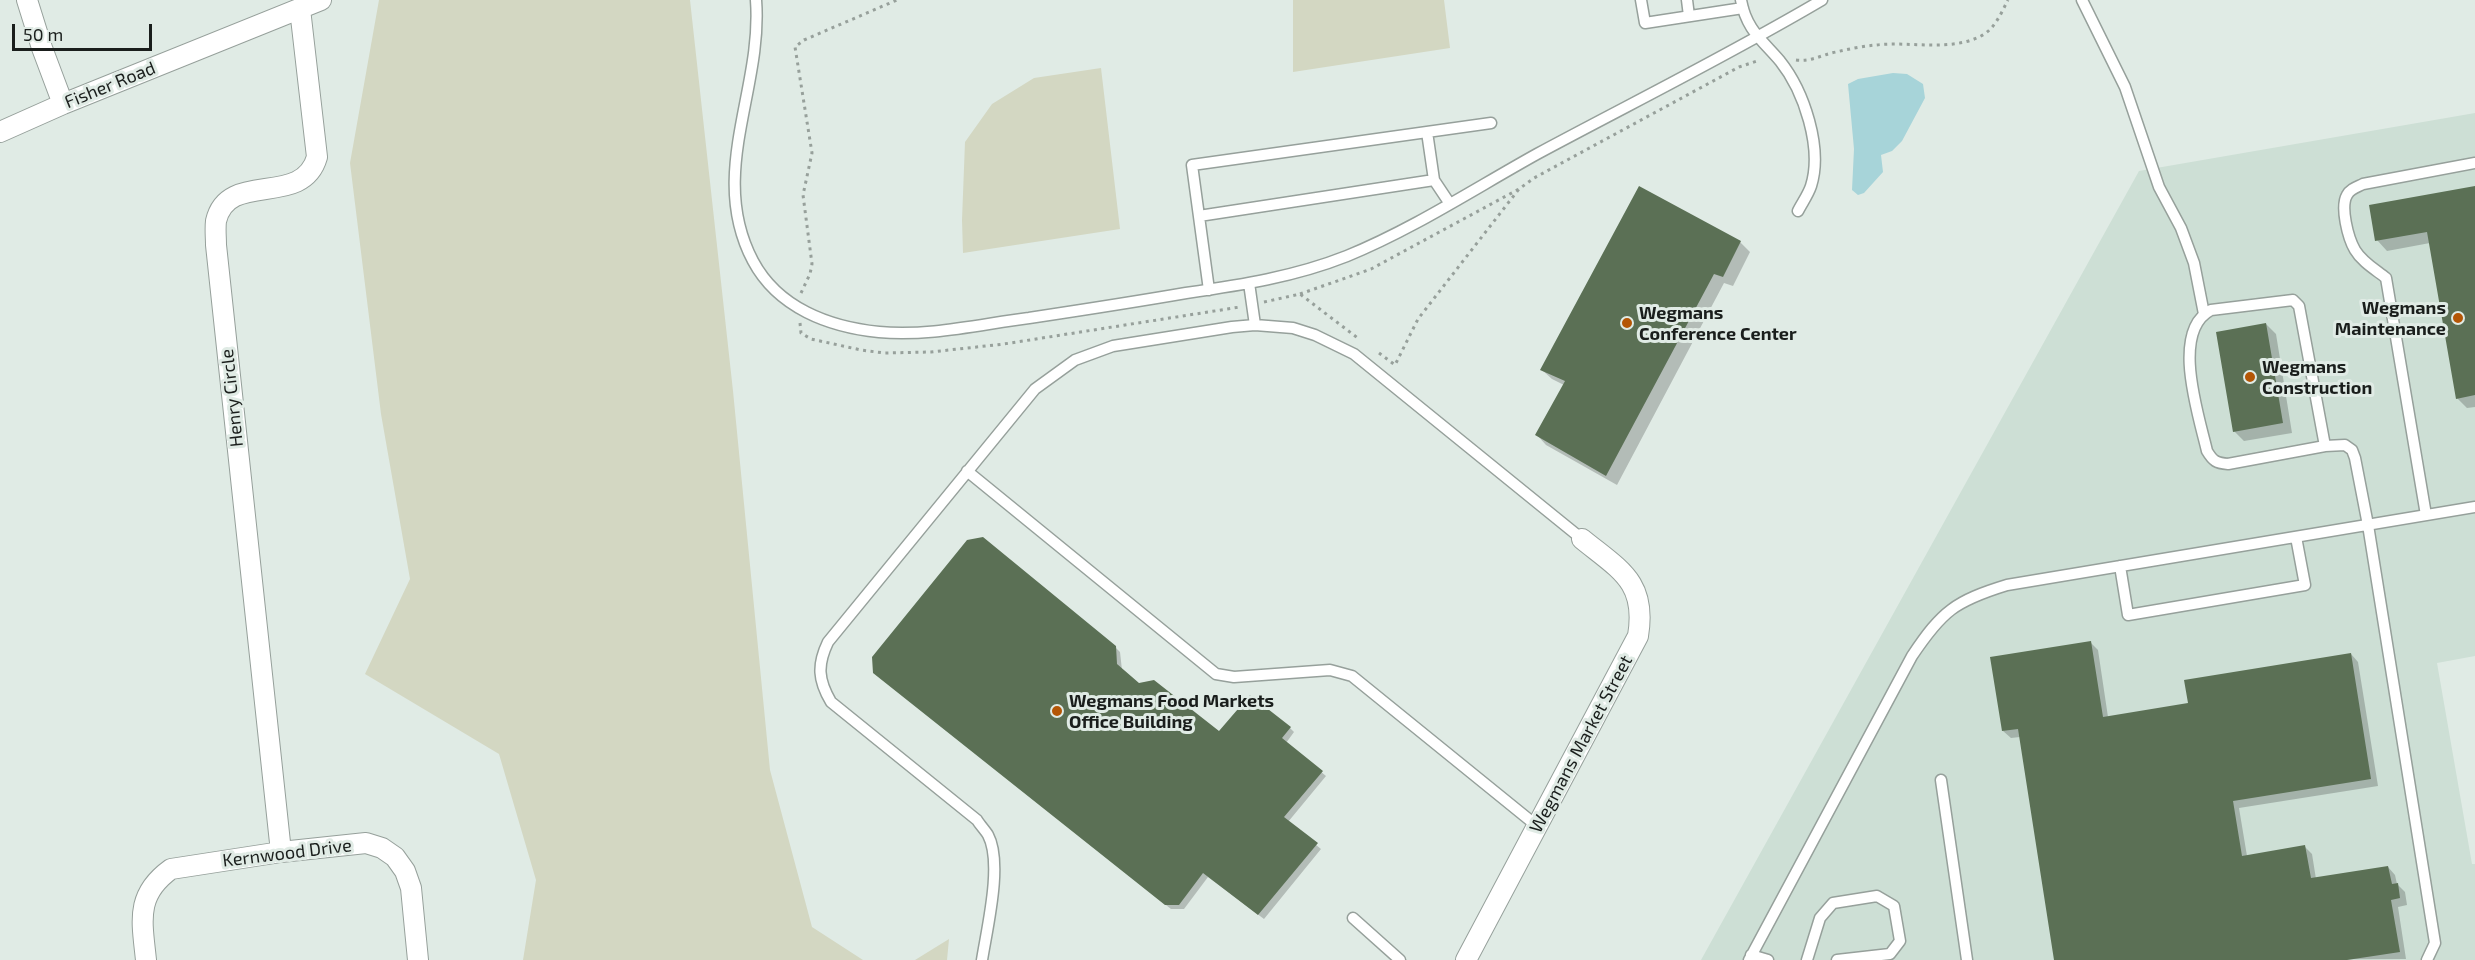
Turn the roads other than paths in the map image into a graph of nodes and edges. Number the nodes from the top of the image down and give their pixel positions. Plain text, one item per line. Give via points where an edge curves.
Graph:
1 (27, 0) edge
2 (321, 0) edge
3 (756, 0) edge
4 (1641, 0) edge
5 (1687, 0) edge
6 (1822, 0) edge
7 (2082, 0) edge
8 (1742, 4) edge
9 (300, 9) junction
10 (1689, 16) junction
11 (1757, 36) junction
12 (63, 104) junction
13 (1491, 123) dead end
14 (0, 132) edge
15 (1427, 132) junction
16 (2475, 163) edge
17 (1434, 180) junction
18 (1450, 204) junction
19 (1798, 211) dead end
20 (1199, 216) junction
21 (1249, 284) junction
22 (1209, 290) junction
23 (2204, 314) junction
24 (1255, 325) junction
25 (2325, 446) junction
26 (967, 471) junction
27 (2475, 507) edge
28 (2426, 515) junction
29 (2368, 525) junction
30 (2296, 537) junction
31 (1582, 539) joint
32 (2120, 566) junction
33 (1941, 780) dead end
34 (1537, 826) junction
35 (281, 852) junction
36 (1353, 918) dead end
37 (2435, 943) junction
38 (1750, 958) edge
39 (146, 960) edge
40 (418, 960) edge
41 (982, 960) edge
42 (1400, 960) edge
43 (1466, 960) edge
44 (1768, 960) edge
45 (1807, 960) edge
46 (1837, 960) edge
47 (1967, 960) edge
48 (2427, 960) edge
49 (2439, 960) edge

1 - 12 street
2 - 9 street, Fisher Road
3 - 22 lane via 754,57 733,170 735,209 754,263 773,288 799,309 827,322 904,333
4 - 10 lane via 1645,23
5 - 10 lane
6 - 11 lane
7 - 23 lane via 2120,76 2159,187 2181,228 2194,263
8 - 10 lane
8 - 11 lane via 1745,20
9 - 12 street, Fisher Road
9 - 35 street, Henry Circle via 317,157 314,165 310,174 292,185 241,194 224,203 216,221
11 - 18 lane
11 - 19 lane via 1778,59 1804,100 1811,129 1811,186
12 - 14 street, Fisher Road
13 - 15 lane
15 - 17 lane
15 - 20 lane via 1192,165
16 - 28 lane via 2363,184 2347,195 2344,207 2354,250 2386,278
17 - 18 lane
17 - 20 lane
18 - 21 lane via 1348,255 1288,276
20 - 22 lane
21 - 22 lane
21 - 24 lane
23 - 25 lane via 2281,300 2293,300 2299,306
23 - 25 lane via 2193,331 2189,356 2206,451 2212,460 2238,463
24 - 26 lane via 1113,346 1075,360 1035,389
24 - 31 lane via 1293,328 1354,354
25 - 29 lane via 2345,445 2352,450
26 - 34 lane via 1216,674 1234,677 1330,670 1352,676
26 - 41 lane via 828,642 819,673 831,702 976,820 988,835 995,867
27 - 28 lane
28 - 29 lane
29 - 30 lane
29 - 37 lane
30 - 32 lane
30 - 32 lane via 2305,585 2128,615
31 - 34 street, Wegmans Market Street via 1623,572 1637,591 1642,614 1638,636
32 - 38 lane via 2007,585 1972,596 1949,609 1931,627
33 - 47 lane
34 - 43 street, Wegmans Market Street
35 - 39 street, Kernwood Drive via 188,865 171,869 158,878 142,909
35 - 40 street, Kernwood Drive via 366,843 395,857 411,888
36 - 42 lane
37 - 48 lane
37 - 49 lane
38 - 44 lane
45 - 46 lane via 1820,918 1833,903 1877,896 1894,906 1900,941 1890,954

